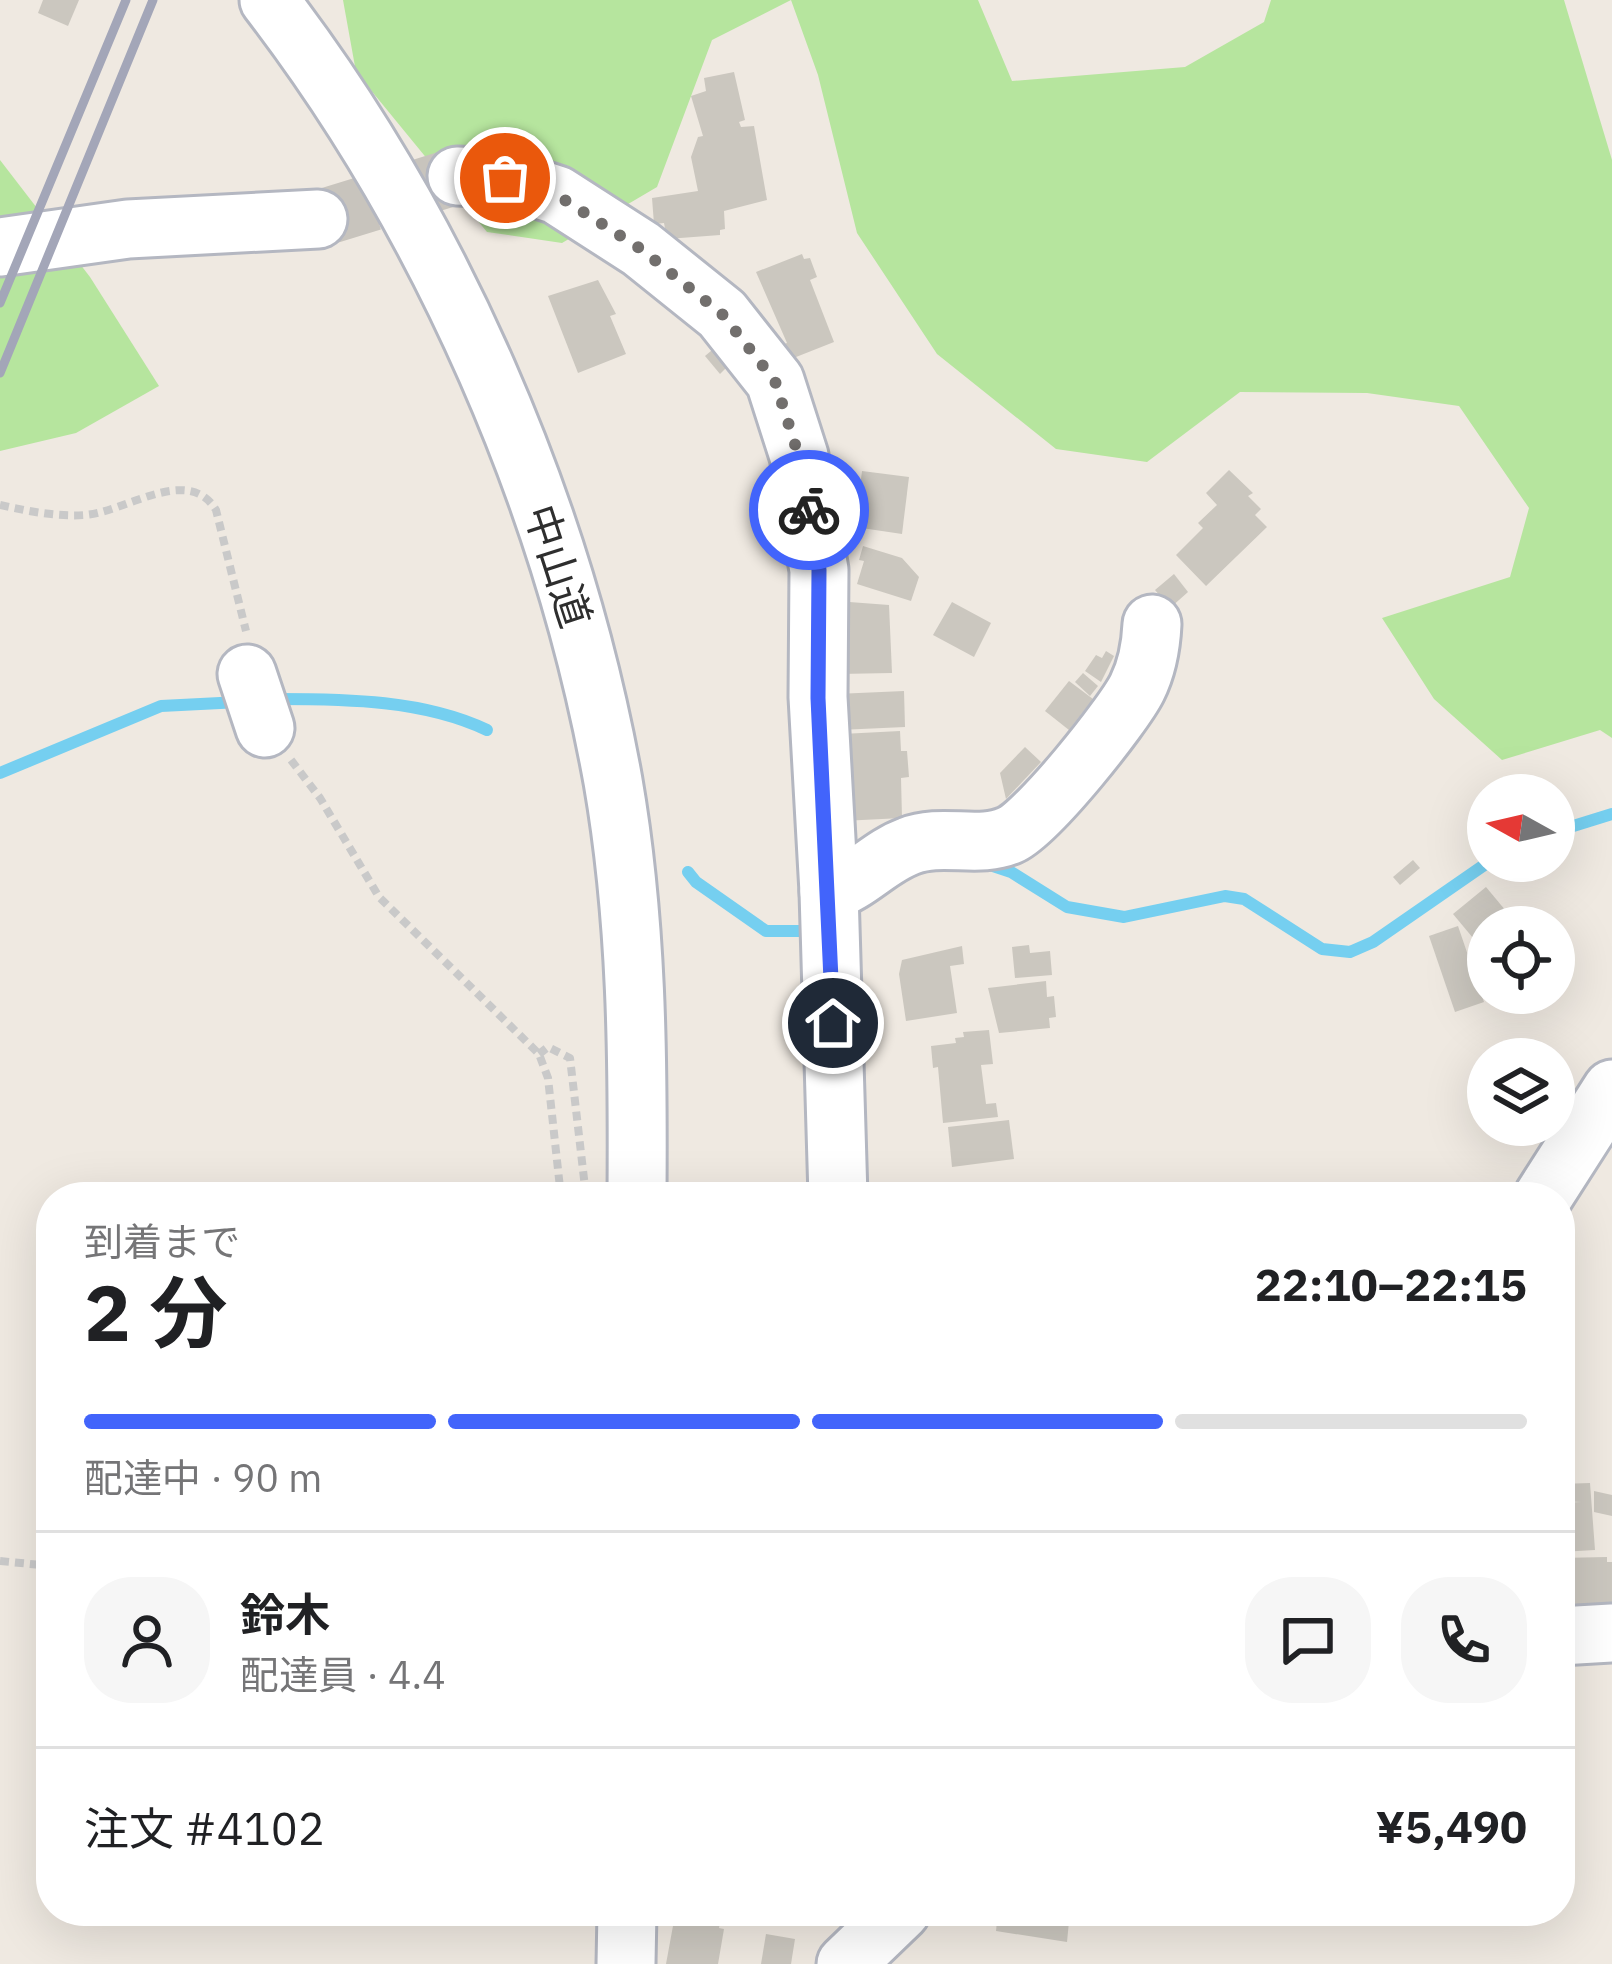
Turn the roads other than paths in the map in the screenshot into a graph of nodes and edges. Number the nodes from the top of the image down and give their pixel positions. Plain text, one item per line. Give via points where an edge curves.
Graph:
1 (269, 0) edge
2 (457, 176) tunnel mouth
3 (318, 219) tunnel mouth
4 (0, 247) edge
5 (1152, 625) dead end
6 (247, 674) road end
7 (266, 728) road end
8 (829, 892) junction
9 (1612, 1089) edge
10 (638, 1182) edge
11 (838, 1182) edge
12 (1553, 1182) edge
13 (1612, 1633) edge
14 (1575, 1635) edge
15 (627, 1926) edge
16 (835, 1926) edge
17 (885, 1926) edge
18 (626, 1964) edge
19 (836, 1964) edge
20 (846, 1964) edge

1 - 10 street, 中山道 via 416,223 551,530 616,803 638,1011
2 - 8 street via 540,189 608,227 722,314 775,381 799,457 819,570
3 - 4 street via 128,229
5 - 8 street via 1140,682 1123,715 1013,835 916,843
6 - 7 street
8 - 11 street
9 - 12 street
13 - 14 street
15 - 18 street
16 - 19 street
17 - 20 street

